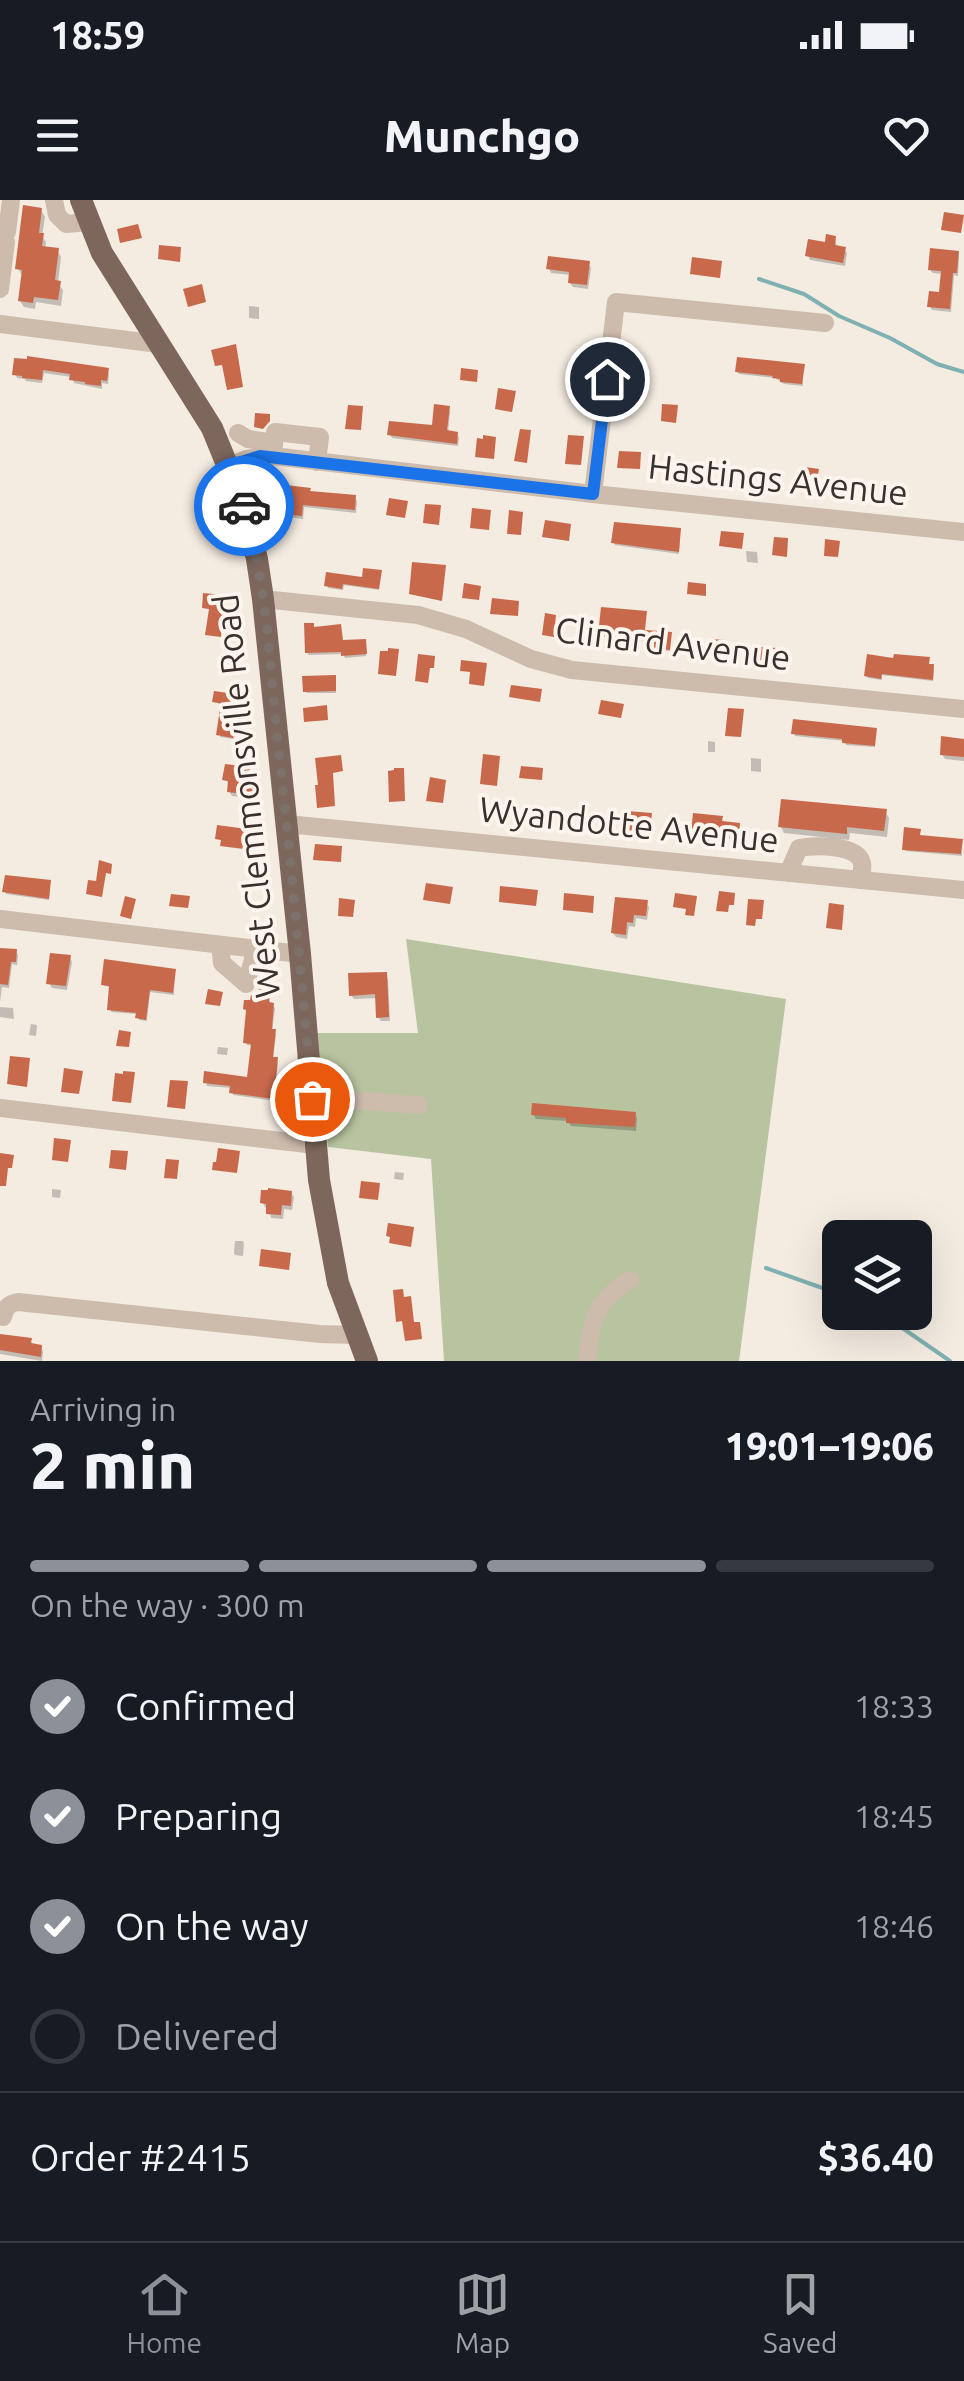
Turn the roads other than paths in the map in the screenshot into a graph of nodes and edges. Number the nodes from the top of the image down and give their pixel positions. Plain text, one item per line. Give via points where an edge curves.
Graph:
1 (11, 200) edge
2 (54, 200) edge
3 (84, 211) edge
4 (0, 289) edge
5 (825, 323) dead end
6 (0, 324) edge
7 (159, 344) junction
8 (238, 434) dead end
9 (273, 450) junction
10 (229, 466) junction
11 (593, 494) junction
12 (964, 532) edge
13 (263, 599) junction
14 (964, 708) edge
15 (287, 824) junction
16 (788, 873) junction
17 (860, 880) junction
18 (964, 890) edge
19 (0, 920) edge
20 (220, 945) junction
21 (256, 949) junction
22 (300, 954) junction
23 (311, 1096) junction
24 (419, 1104) dead end
25 (0, 1108) edge
26 (315, 1145) junction
27 (630, 1280) dead end
28 (4, 1317) dead end
29 (356, 1335) junction
30 (366, 1361) edge
31 (587, 1361) edge

1 - 4 street
2 - 3 street via 56,216 66,224
3 - 7 main road, West Clemmonsville Road via 102,254
5 - 11 street via 616,302
6 - 7 street
7 - 10 main road, West Clemmonsville Road
8 - 9 street
9 - 10 street, Hastings Avenue
9 - 11 street, Hastings Avenue via 317,462
10 - 13 main road, West Clemmonsville Road via 252,532
11 - 12 street, Hastings Avenue
13 - 14 street, Clinard Avenue via 418,615 572,670
13 - 15 main road, West Clemmonsville Road
15 - 16 street, Wyandotte Avenue
15 - 22 main road, West Clemmonsville Road
16 - 17 street, Wyandotte Avenue
16 - 17 street via 800,848 812,845 852,850 861,859
17 - 18 street, Wyandotte Avenue
19 - 20 street
20 - 21 street
20 - 21 street via 222,963 246,984
21 - 22 street
22 - 23 main road, West Clemmonsville Road
23 - 24 street
23 - 26 main road, West Clemmonsville Road
25 - 26 street
26 - 29 main road, West Clemmonsville Road via 332,1255
27 - 31 street via 609,1293 595,1315
28 - 29 street via 6,1307 18,1302
29 - 30 main road, West Clemmonsville Road

